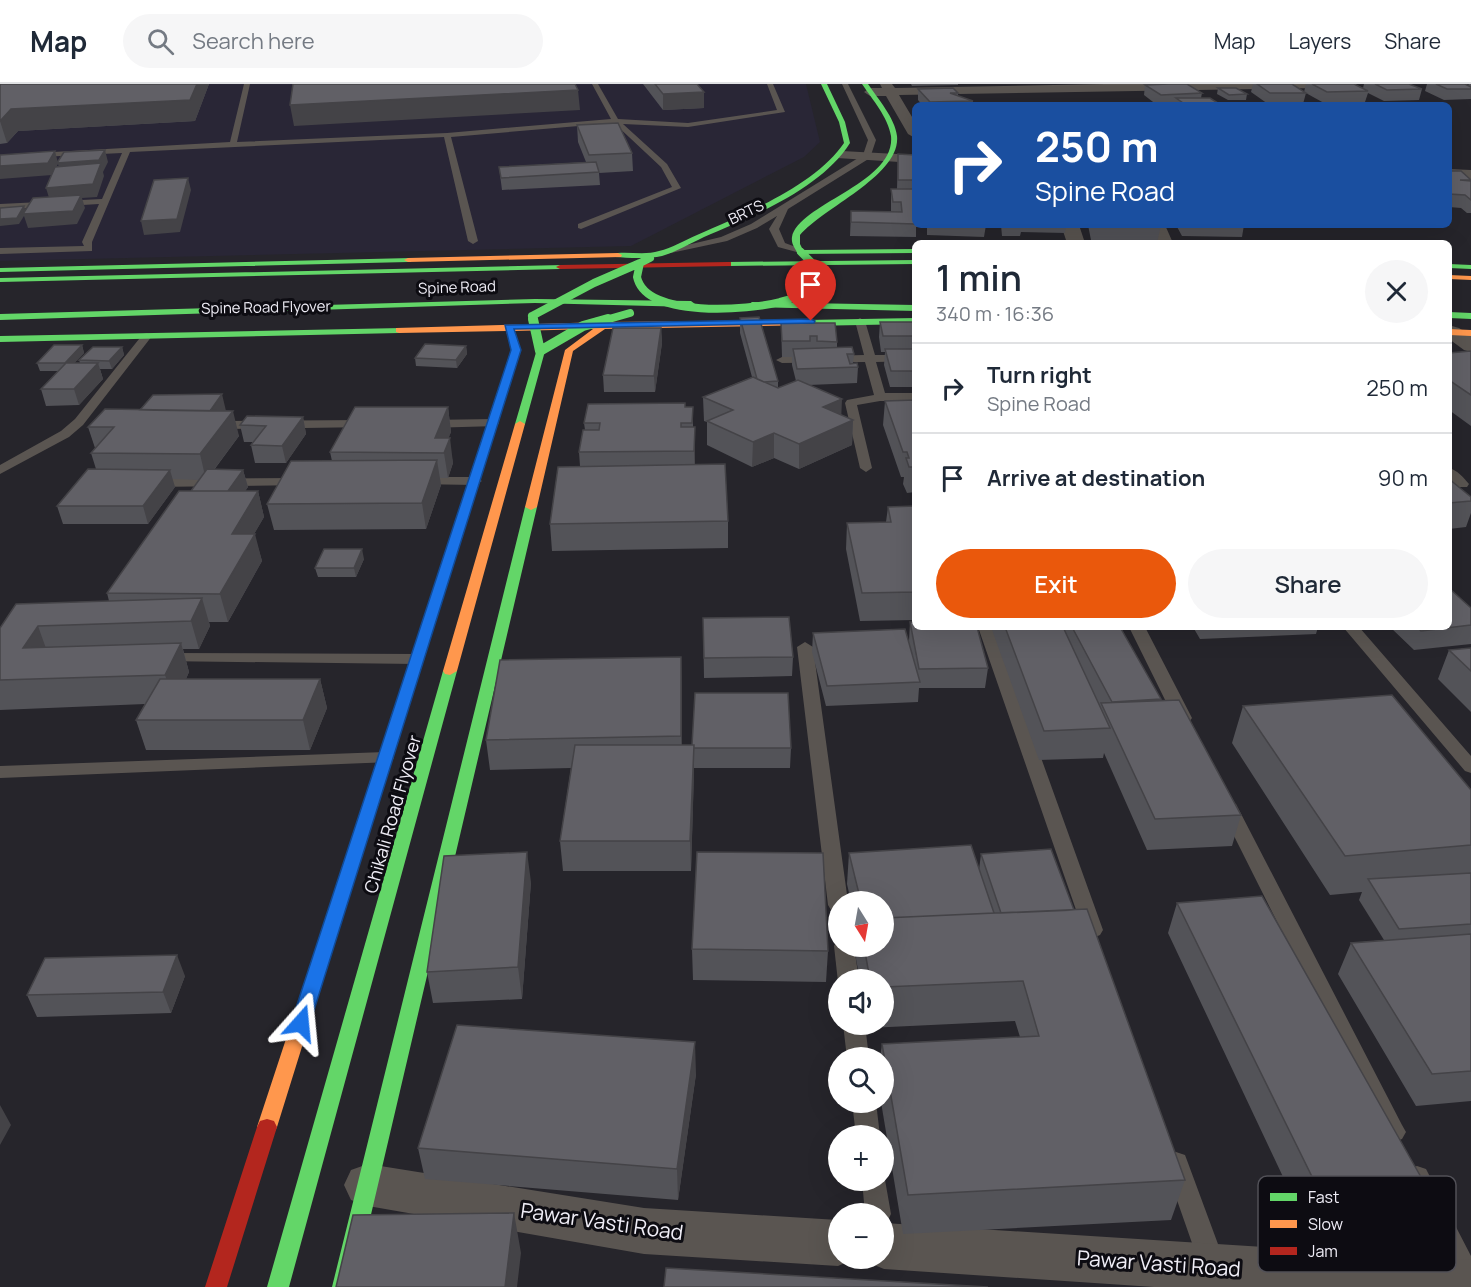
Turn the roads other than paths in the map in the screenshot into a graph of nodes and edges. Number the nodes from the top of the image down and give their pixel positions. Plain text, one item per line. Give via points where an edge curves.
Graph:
1 (248, 84) edge
2 (595, 84) edge
3 (770, 84) edge
4 (824, 84) edge
5 (845, 84) edge
6 (1320, 84) edge
7 (1074, 86) edge
8 (868, 88) edge
9 (888, 88) edge
10 (1116, 88) junction
11 (1130, 99) dead end
12 (616, 121) junction
13 (912, 129) edge
14 (447, 135) junction
15 (233, 144) junction
16 (127, 150) junction
17 (842, 155) junction
18 (867, 156) junction
19 (0, 157) edge
20 (891, 158) junction
21 (912, 159) edge
22 (1452, 174) edge
23 (1471, 175) edge
24 (105, 201) junction
25 (0, 207) edge
26 (784, 209) junction
27 (581, 226) dead end
28 (473, 241) dead end
29 (0, 251) edge
30 (912, 251) edge
31 (801, 252) junction
32 (650, 258) junction
33 (912, 262) edge
34 (1452, 266) edge
35 (1471, 267) edge
36 (0, 270) edge
37 (1452, 277) edge
38 (1471, 278) edge
39 (0, 280) edge
40 (912, 299) edge
41 (792, 301) junction
42 (912, 308) edge
43 (726, 309) junction
44 (630, 313) junction
45 (532, 316) junction
46 (1471, 316) edge
47 (0, 317) edge
48 (860, 321) junction
49 (912, 321) edge
50 (605, 325) junction
51 (508, 327) junction
52 (1457, 327) edge
53 (0, 330) edge
54 (147, 336) junction
55 (0, 339) edge
56 (1471, 346) edge
57 (540, 351) junction
58 (912, 358) edge
59 (870, 359) junction
60 (782, 360) edge
61 (880, 397) junction
62 (912, 397) edge
63 (493, 423) junction
64 (385, 424) edge
65 (421, 424) edge
66 (229, 425) edge
67 (866, 468) dead end
68 (0, 470) edge
69 (1452, 475) edge
70 (404, 481) edge
71 (474, 481) junction
72 (309, 482) edge
73 (132, 483) edge
74 (1462, 483) dead end
75 (987, 630) edge
76 (1139, 630) edge
77 (1354, 630) edge
78 (805, 648) dead end
79 (149, 658) edge
80 (417, 659) junction
81 (1191, 733) edge
82 (385, 758) junction
83 (1471, 767) edge
84 (0, 772) edge
85 (1218, 786) edge
86 (836, 891) edge
87 (1101, 952) edge
88 (1169, 1143) edge
89 (1417, 1176) edge
90 (368, 1185) junction
91 (828, 1242) edge
92 (894, 1247) edge
93 (1456, 1253) edge
94 (1213, 1267) junction
95 (1258, 1270) edge
96 (1294, 1272) edge
97 (1471, 1283) edge
98 (216, 1287) edge
99 (278, 1287) edge
100 (343, 1287) edge

1 - 15 lane
2 - 12 lane
3 - 12 lane via 781,112 688,125
4 - 17 main road via 847,133
5 - 18 lane via 872,140
6 - 10 street
7 - 9 street
7 - 10 street
8 - 9 street
8 - 20 main road via 893,133
9 - 13 street
10 - 11 street
12 - 14 lane
12 - 27 lane via 664,166 677,188
14 - 15 lane
14 - 28 lane
15 - 16 lane
16 - 19 lane
16 - 24 lane
17 - 18 street
17 - 32 main road via 783,195 723,227
18 - 20 street
18 - 26 lane
20 - 21 street
20 - 31 main road via 881,170 801,227 795,242
22 - 23 street
24 - 25 lane
24 - 29 lane via 87,242 89,249
26 - 31 lane, BRTS via 774,230 781,245
26 - 32 lane, BRTS via 724,239
30 - 31 main road
31 - 41 main road, Spine Road Flyover, bridge via 819,267 822,279 813,291
32 - 36 main road, Spine Road
32 - 43 main road, Spine Road Flyover, bridge via 637,276 651,294 691,306
32 - 45 main road, Spine Road Flyover, bridge
33 - 39 main road, Spine Road
34 - 35 main road
37 - 38 main road
40 - 41 main road, Spine Road Flyover
41 - 43 main road, Spine Road Flyover, bridge
42 - 47 main road, Spine Road via 535,301
43 - 44 main road, Spine Road Flyover, bridge
44 - 45 main road, Spine Road Flyover, bridge
44 - 57 main road, bridge via 603,318 564,333
45 - 53 main road, Spine Road Flyover
45 - 57 main road, Chikali Road Flyover, bridge
46 - 52 main road
48 - 49 main road
48 - 50 main road
48 - 59 lane
50 - 51 main road
50 - 90 main road via 569,350
51 - 54 main road
51 - 63 main road via 516,350
52 - 56 street
54 - 55 main road
54 - 68 lane via 79,422
57 - 99 main road, Chikali Road Flyover
58 - 59 lane
59 - 60 lane
59 - 61 lane
61 - 62 lane
61 - 67 lane via 851,403
63 - 65 lane
63 - 71 main road
64 - 66 lane
69 - 74 lane
70 - 71 lane
71 - 80 main road
72 - 73 lane
75 - 87 lane
76 - 81 lane
77 - 83 lane
78 - 86 lane
79 - 80 lane
80 - 82 main road
82 - 84 lane
82 - 98 main road
85 - 89 lane
88 - 94 lane
90 - 91 street, Pawar Vasti Road via 644,1231
90 - 100 main road
92 - 94 street, Pawar Vasti Road
93 - 97 lane
94 - 95 street, Pawar Vasti Road
96 - 97 street, Pawar Vasti Road

